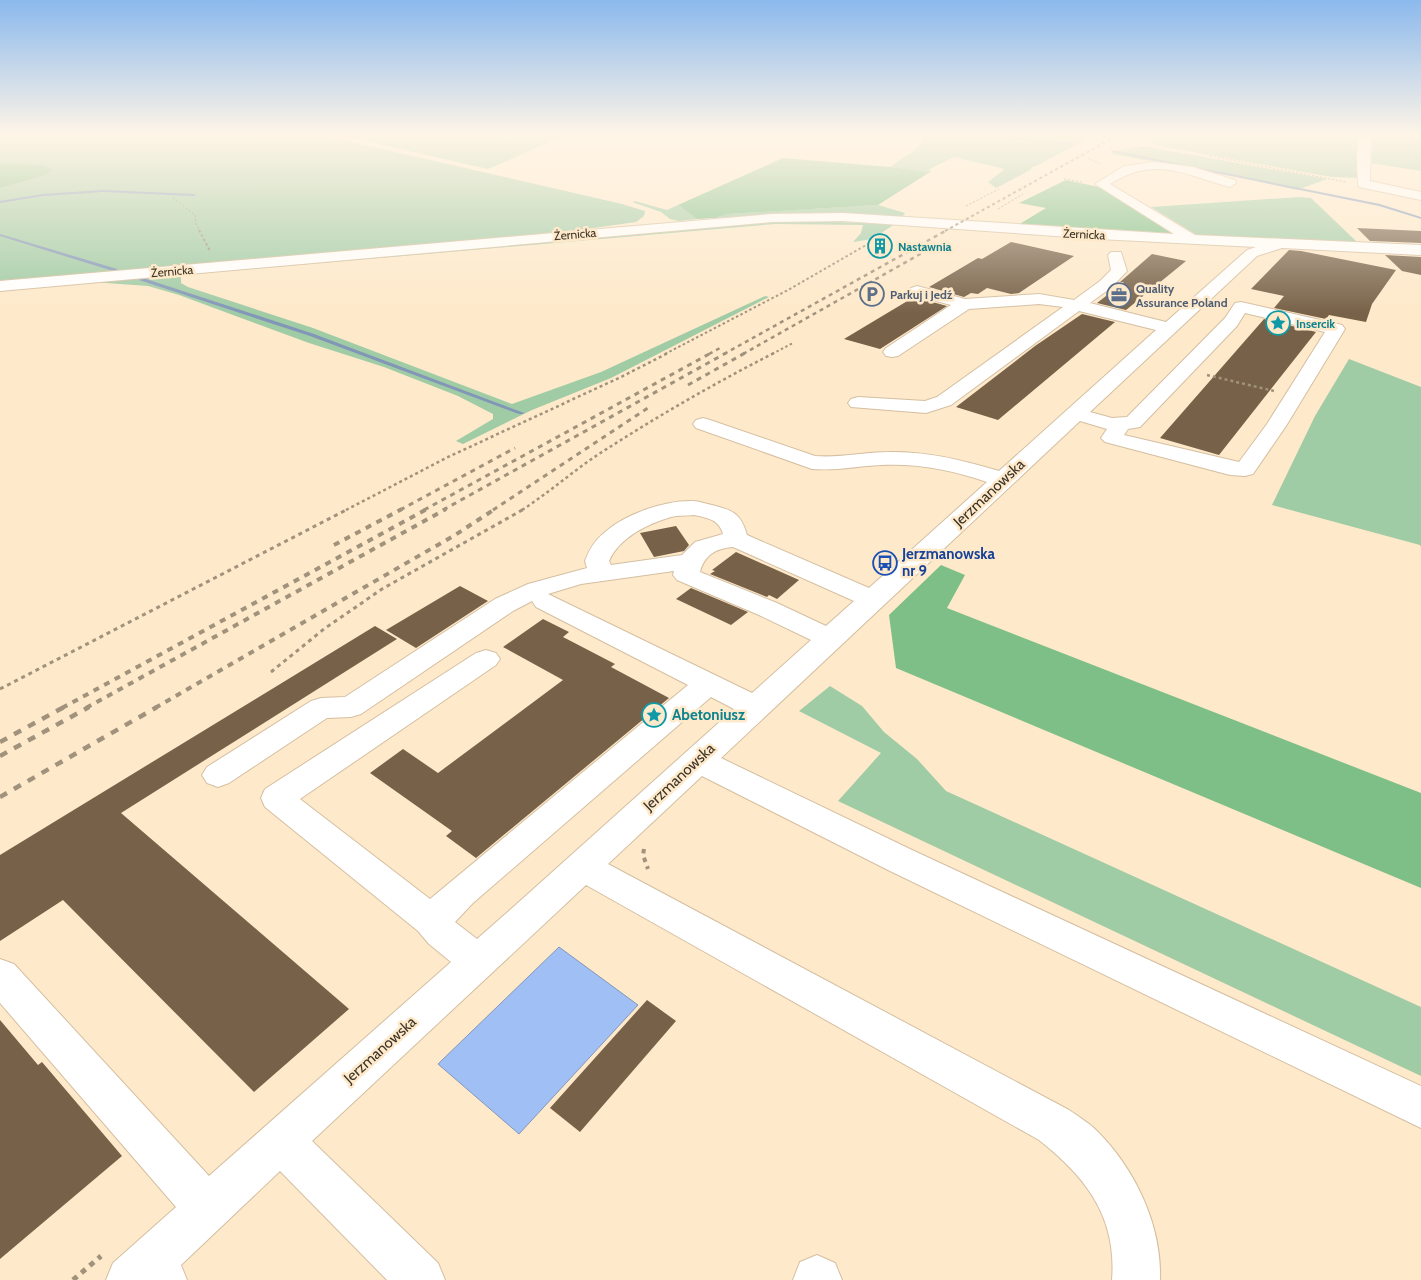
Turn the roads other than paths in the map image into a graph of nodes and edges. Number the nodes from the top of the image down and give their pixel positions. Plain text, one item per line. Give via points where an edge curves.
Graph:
1 (1117, 194) edge
2 (903, 220) junction
3 (1086, 234) junction
4 (1023, 239) dead end
5 (1192, 239) junction
6 (876, 240) road end
7 (1279, 244) junction
8 (1421, 250) edge
9 (1116, 255) dead end
10 (1237, 266) junction
11 (0, 286) edge
12 (917, 291) dead end
13 (965, 304) junction
14 (1078, 305) junction
15 (1220, 305) junction
16 (1170, 328) junction
17 (892, 352) dead end
18 (858, 403) dead end
19 (1076, 414) junction
20 (703, 424) dead end
21 (1120, 425) junction
22 (1004, 480) junction
23 (736, 539) junction
24 (688, 562) junction
25 (601, 574) junction
26 (873, 600) junction
27 (545, 601) dead end
28 (830, 639) junction
29 (486, 658) dead end
30 (709, 683) junction
31 (756, 707) junction
32 (698, 760) junction
33 (218, 776) dead end
34 (582, 866) junction
35 (431, 920) junction
36 (478, 961) junction
37 (1, 978) edge
38 (1421, 1107) edge
39 (281, 1141) junction
40 (207, 1208) junction
41 (148, 1274) edge
42 (421, 1280) edge
43 (1136, 1280) edge

1 - 5 street
2 - 3 street, Żernicka
2 - 6 street via 897,228
2 - 11 street, Żernicka via 755,219
3 - 4 street via 1082,240 1063,248
3 - 5 street, Żernicka
5 - 7 street, Żernicka
5 - 10 street via 1227,256
7 - 8 street, Żernicka
7 - 10 street, Jerzmanowska via 1252,253
9 - 14 street via 1118,270 1106,284
10 - 15 street, Jerzmanowska
12 - 13 street
13 - 14 street via 1039,299
13 - 17 street
14 - 16 street
14 - 18 street via 944,401 926,407
15 - 16 street, Jerzmanowska
15 - 21 street via 1231,322 1138,420 1133,424
15 - 21 street via 1336,329 1276,426 1245,468 1230,468 1112,438
16 - 19 street, Jerzmanowska
19 - 21 street
19 - 22 street, Jerzmanowska
20 - 22 street via 812,462 914,459 943,463
22 - 26 street, Jerzmanowska
23 - 24 street via 720,541 701,550
23 - 25 street via 732,524 722,515 694,508 667,510 632,525 602,547 597,561
23 - 26 street
24 - 25 street
24 - 28 street via 686,575
25 - 33 street via 537,589 504,604 351,707 322,708
26 - 28 street, Jerzmanowska
27 - 30 street
28 - 31 street, Jerzmanowska
29 - 35 street via 277,798
30 - 31 street
30 - 35 street
31 - 32 street, Jerzmanowska
32 - 34 street, Jerzmanowska
32 - 38 street via 900,860
34 - 36 street, Jerzmanowska
34 - 43 street via 1054,1125 1081,1146 1106,1174 1122,1204 1138,1265
35 - 36 street via 442,933
36 - 39 street, Jerzmanowska
37 - 40 street
39 - 40 street, Jerzmanowska
39 - 42 street
40 - 41 street, Jerzmanowska

